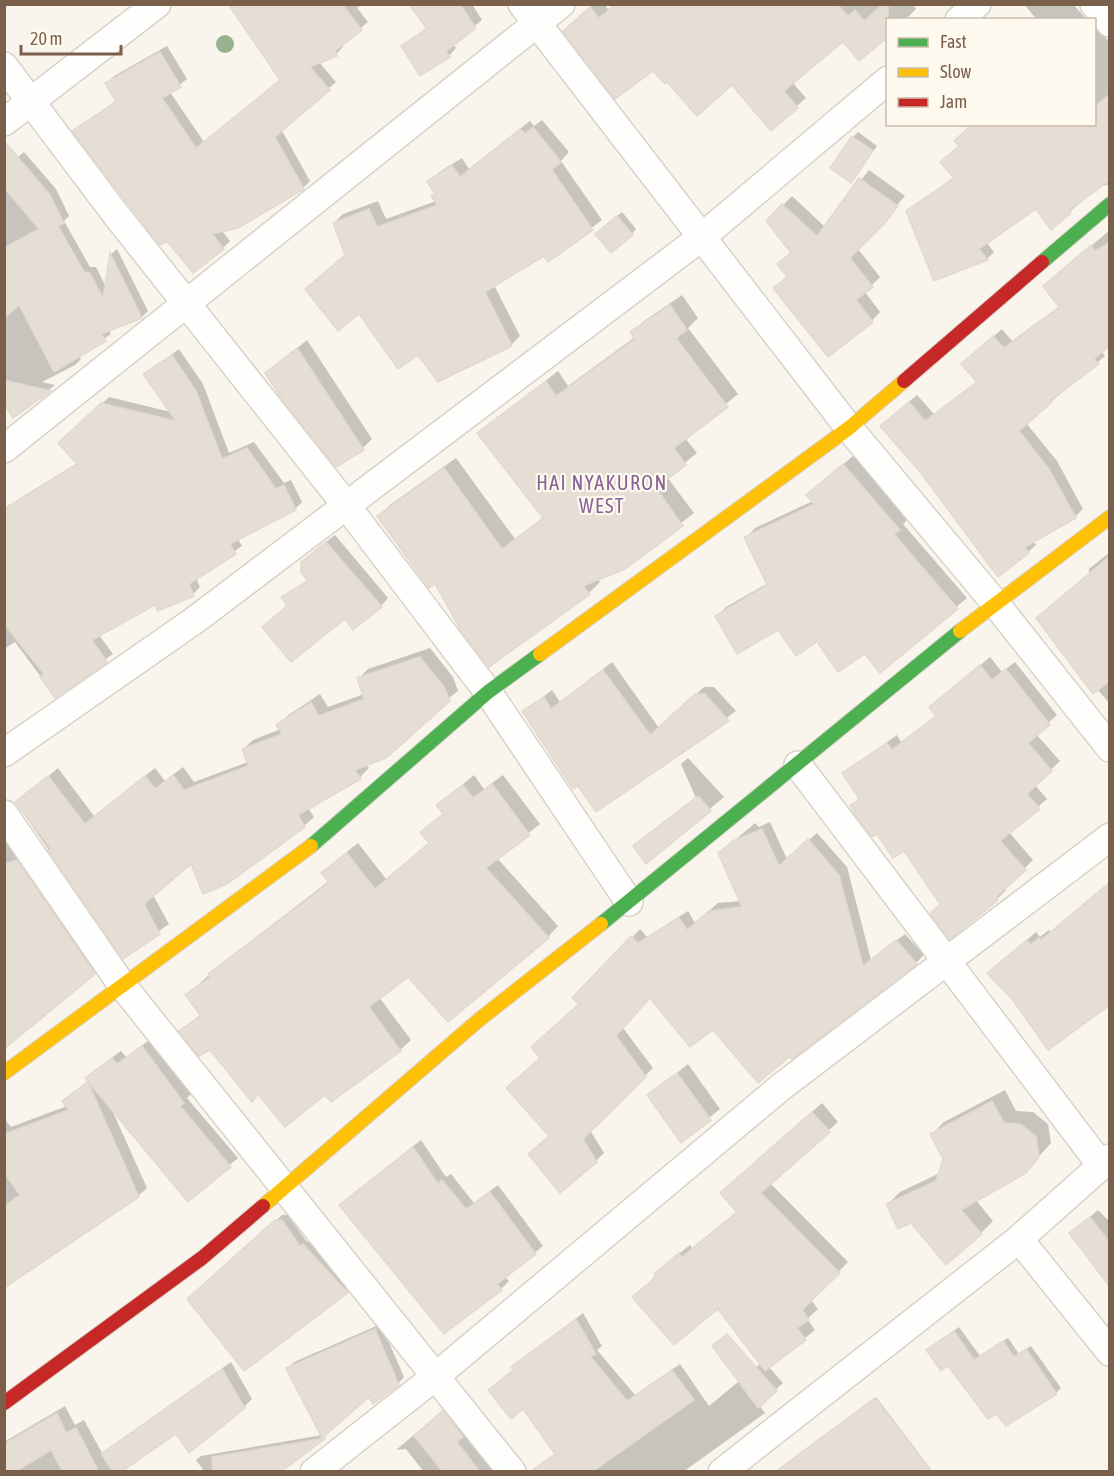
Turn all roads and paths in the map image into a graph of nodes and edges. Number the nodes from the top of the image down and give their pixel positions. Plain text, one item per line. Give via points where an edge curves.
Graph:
1 (157, 4) edge
2 (561, 4) edge
3 (976, 4) edge
4 (1094, 4) edge
5 (529, 14) edge
6 (961, 18) edge
7 (1110, 23) edge
8 (4, 66) edge
9 (886, 82) edge
10 (32, 100) junction
11 (4, 122) edge
12 (1110, 204) edge
13 (703, 236) junction
14 (187, 305) junction
15 (849, 428) junction
16 (4, 449) edge
17 (346, 506) junction
18 (1110, 517) edge
19 (995, 603) junction
20 (488, 692) junction
21 (1110, 748) edge
22 (4, 753) edge
23 (798, 765) junction
24 (4, 814) edge
25 (1110, 837) edge
26 (629, 902) junction
27 (945, 962) junction
28 (122, 986) junction
29 (4, 1073) edge
30 (1105, 1161) edge
31 (285, 1186) junction
32 (1019, 1239) junction
33 (1110, 1352) edge
34 (436, 1376) junction
35 (4, 1403) edge
36 (314, 1472) edge
37 (512, 1472) edge
38 (722, 1472) edge

1 - 10 street
2 - 5 street
3 - 6 street
4 - 7 street
5 - 13 street
5 - 14 street
8 - 10 street
9 - 13 street
10 - 11 street
10 - 14 street
12 - 15 street
13 - 15 street
13 - 17 street
14 - 16 street
14 - 17 street
15 - 19 street
15 - 20 street
17 - 20 street
17 - 22 street via 195,620
18 - 19 street
19 - 21 street
19 - 23 street
20 - 26 street
20 - 28 street via 329,833
23 - 26 street
23 - 27 street
24 - 28 street
25 - 27 street
26 - 31 street via 480,1019
27 - 30 street
27 - 34 street via 781,1087
28 - 29 street
28 - 31 street
30 - 32 street
31 - 34 street
31 - 35 street via 202,1258
32 - 33 street
32 - 38 street
34 - 36 street
34 - 37 street

